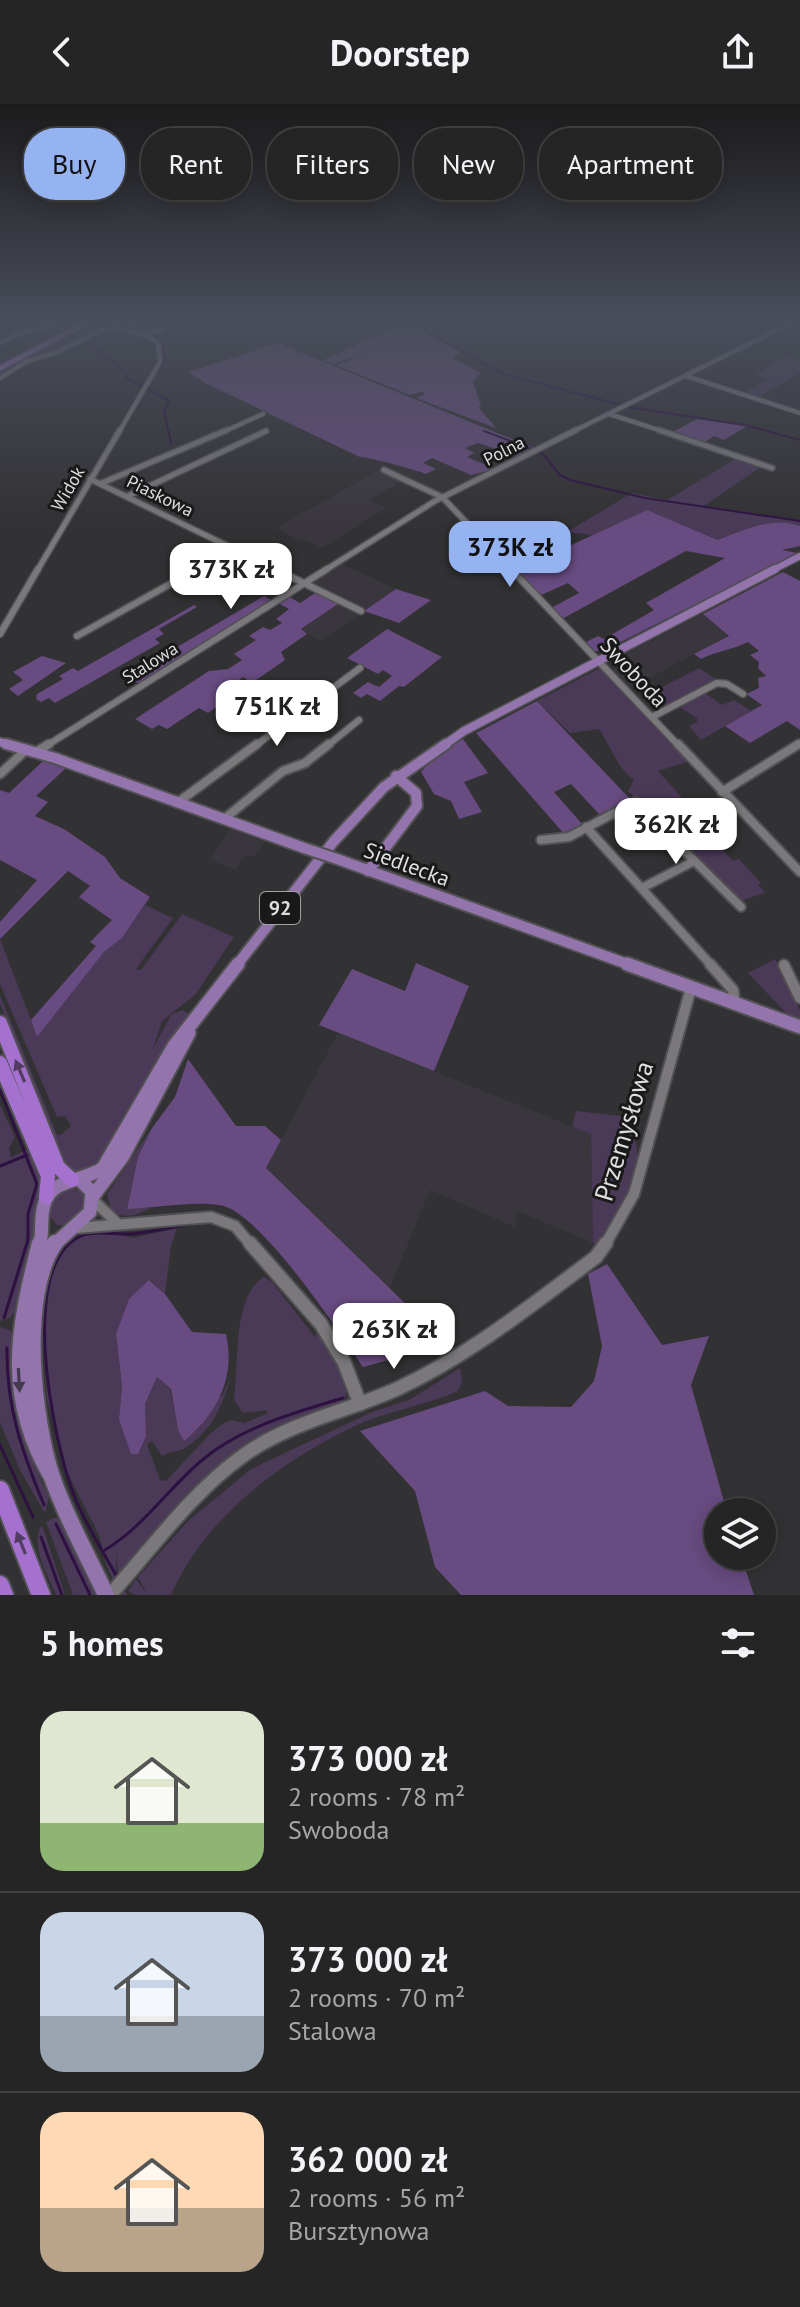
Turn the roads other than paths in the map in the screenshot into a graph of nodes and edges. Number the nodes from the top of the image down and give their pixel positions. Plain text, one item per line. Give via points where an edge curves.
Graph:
1 (141, 392) edge
2 (654, 392) edge
3 (734, 392) edge
4 (800, 413) edge
5 (263, 414) dead end
6 (609, 414) junction
7 (266, 431) dead end
8 (772, 468) dead end
9 (384, 470) dead end
10 (90, 479) junction
11 (102, 483) junction
12 (128, 496) junction
13 (442, 497) junction
14 (235, 548) junction
15 (800, 556) edge
16 (304, 583) junction
17 (361, 611) dead end
18 (0, 634) edge
19 (77, 636) dead end
20 (599, 660) junction
21 (360, 668) dead end
22 (743, 694) dead end
23 (652, 717) junction
24 (359, 720) dead end
25 (0, 742) edge
26 (800, 743) edge
27 (32, 751) junction
28 (0, 774) edge
29 (396, 776) junction
30 (722, 792) junction
31 (177, 803) junction
32 (224, 819) junction
33 (586, 827) junction
34 (541, 840) dead end
35 (694, 861) junction
36 (368, 871) junction
37 (800, 872) edge
38 (642, 888) junction
39 (741, 907) dead end
40 (784, 965) dead end
41 (691, 988) junction
42 (800, 998) edge
43 (735, 1004) junction
44 (0, 1023) edge
45 (193, 1023) junction
46 (800, 1027) edge
47 (0, 1063) edge
48 (76, 1181) junction
49 (46, 1197) junction
50 (93, 1198) junction
51 (43, 1221) junction
52 (118, 1223) junction
53 (72, 1230) junction
54 (360, 1404) junction
55 (53, 1479) junction
56 (0, 1490) edge
57 (0, 1585) edge
58 (112, 1591) edge
59 (4, 1595) edge
60 (41, 1595) edge

1 - 10 street, Widok
2 - 6 street, Polna
3 - 4 street
5 - 11 street
6 - 8 street
6 - 13 street, Polna
7 - 12 street
9 - 13 street
10 - 11 street, Piaskowa
10 - 18 street, Widok
11 - 12 street, Piaskowa
12 - 14 street, Piaskowa
13 - 16 street, Stalowa
13 - 20 street, Swoboda
14 - 16 street, Piaskowa
14 - 19 street
15 - 20 main road, 92
16 - 17 street, Piaskowa
16 - 27 street, Stalowa
20 - 23 street, Swoboda
20 - 29 main road, 92 via 464,731
21 - 31 street
22 - 23 street via 717,683
23 - 30 street, Swoboda
24 - 32 street
25 - 27 main road, Siedlecka
26 - 30 street
27 - 28 street, Stalowa
27 - 31 main road, Siedlecka
29 - 36 main road via 416,793 417,806
29 - 45 main road, 92 via 327,850
30 - 37 street, Swoboda
31 - 32 main road, Siedlecka
32 - 36 main road, Siedlecka, bridge
33 - 34 street via 569,837
33 - 35 street via 635,802
33 - 38 street
35 - 38 street
35 - 39 street
36 - 41 main road, Siedlecka
38 - 43 street via 733,990
40 - 42 street
41 - 43 main road, Siedlecka
41 - 54 street, Przemysłowa via 634,1194 596,1257 461,1356
43 - 46 main road, Siedlecka
48 -> 44 highway via 58,1167
45 - 48 main road, 92 via 174,1046 111,1157 98,1173
45 - 50 main road, 92 via 146,1117
47 - 49 highway via 48,1176
48 - 49 main road, 92 via 58,1185
48 - 50 main road via 88,1185
49 - 51 main road, 92
50 - 52 street
50 - 53 main road, 92 via 89,1215
51 - 53 main road via 49,1230
51 -> 55 main road, 92 via 17,1348 29,1439
52 - 53 street
52 - 54 street via 204,1215 235,1226 321,1324 344,1362
53 - 55 main road, 92 via 50,1251 33,1331 35,1392
54 - 58 street, Przemysłowa via 245,1454 205,1488
55 - 58 main road, 92
60 -> 56 highway
57 - 59 highway

